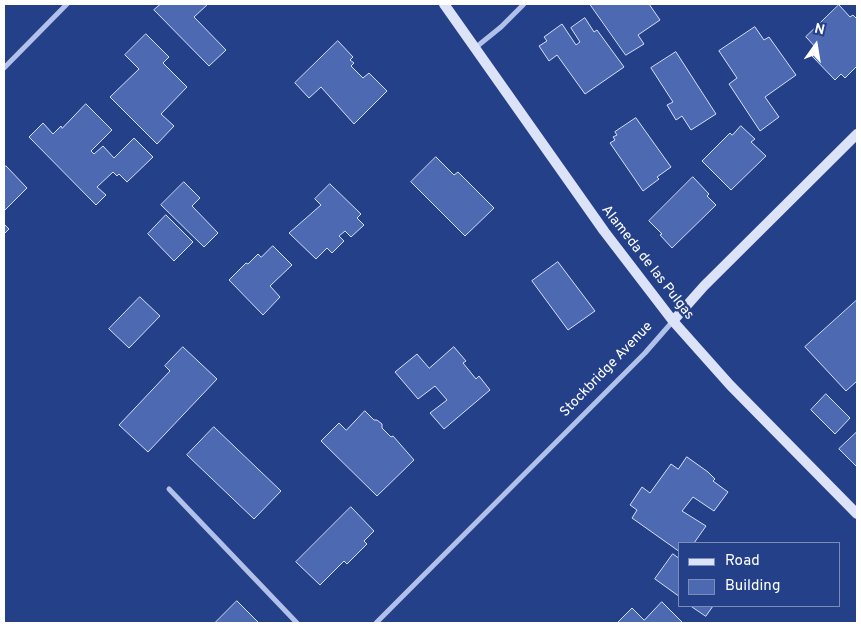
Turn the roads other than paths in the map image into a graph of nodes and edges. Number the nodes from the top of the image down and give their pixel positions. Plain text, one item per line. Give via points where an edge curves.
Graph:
1 (67, 4) edge
2 (444, 4) edge
3 (524, 4) edge
4 (474, 48) junction
5 (4, 68) edge
6 (857, 134) edge
7 (673, 321) junction
8 (169, 489) dead end
9 (857, 514) edge
10 (297, 623) edge
11 (376, 623) edge

1 - 5 street
2 - 4 main road, Alameda de las Pulgas
3 - 4 street
4 - 7 main road, Alameda de las Pulgas via 604,231
6 - 7 main road, Stockbridge Avenue
7 - 9 main road, Alameda de las Pulgas via 730,385
7 - 11 street, Stockbridge Avenue
8 - 10 street

